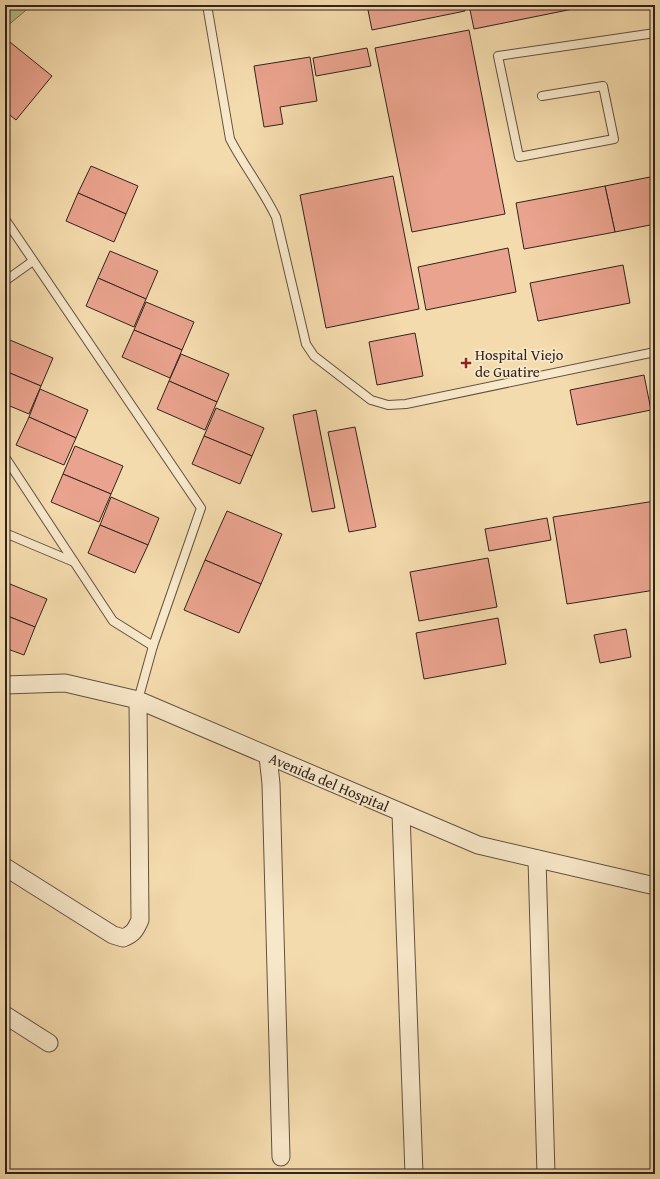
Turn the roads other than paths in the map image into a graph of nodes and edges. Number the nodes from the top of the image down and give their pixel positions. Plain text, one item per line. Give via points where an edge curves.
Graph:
1 (207, 5) edge
2 (655, 33) edge
3 (542, 96) dead end
4 (5, 220) edge
5 (33, 261) junction
6 (5, 281) edge
7 (655, 352) edge
8 (5, 457) edge
9 (5, 533) edge
10 (74, 562) junction
11 (153, 646) junction
12 (5, 685) edge
13 (138, 700) junction
14 (268, 756) junction
15 (401, 812) junction
16 (537, 859) junction
17 (5, 867) edge
18 (655, 886) edge
19 (5, 1015) edge
20 (48, 1043) dead end
21 (281, 1157) dead end
22 (414, 1174) edge
23 (546, 1174) edge

1 - 7 lane via 230,139 276,217 306,344 314,356 371,400 388,404 406,404
2 - 3 lane via 498,56 519,157 614,139 603,86
4 - 5 lane
5 - 6 lane
5 - 11 lane via 201,508
8 - 10 lane
9 - 10 lane
10 - 11 lane via 113,621
11 - 13 lane
12 - 13 street, Avenida del Hospital via 65,683
13 - 14 street, Avenida del Hospital
13 - 17 street via 140,920 136,929 123,938 113,935
14 - 15 street, Avenida del Hospital
14 - 21 street via 271,784
15 - 16 street, Avenida del Hospital via 478,845
15 - 22 street
16 - 18 street, Avenida del Hospital
16 - 23 street
19 - 20 street

